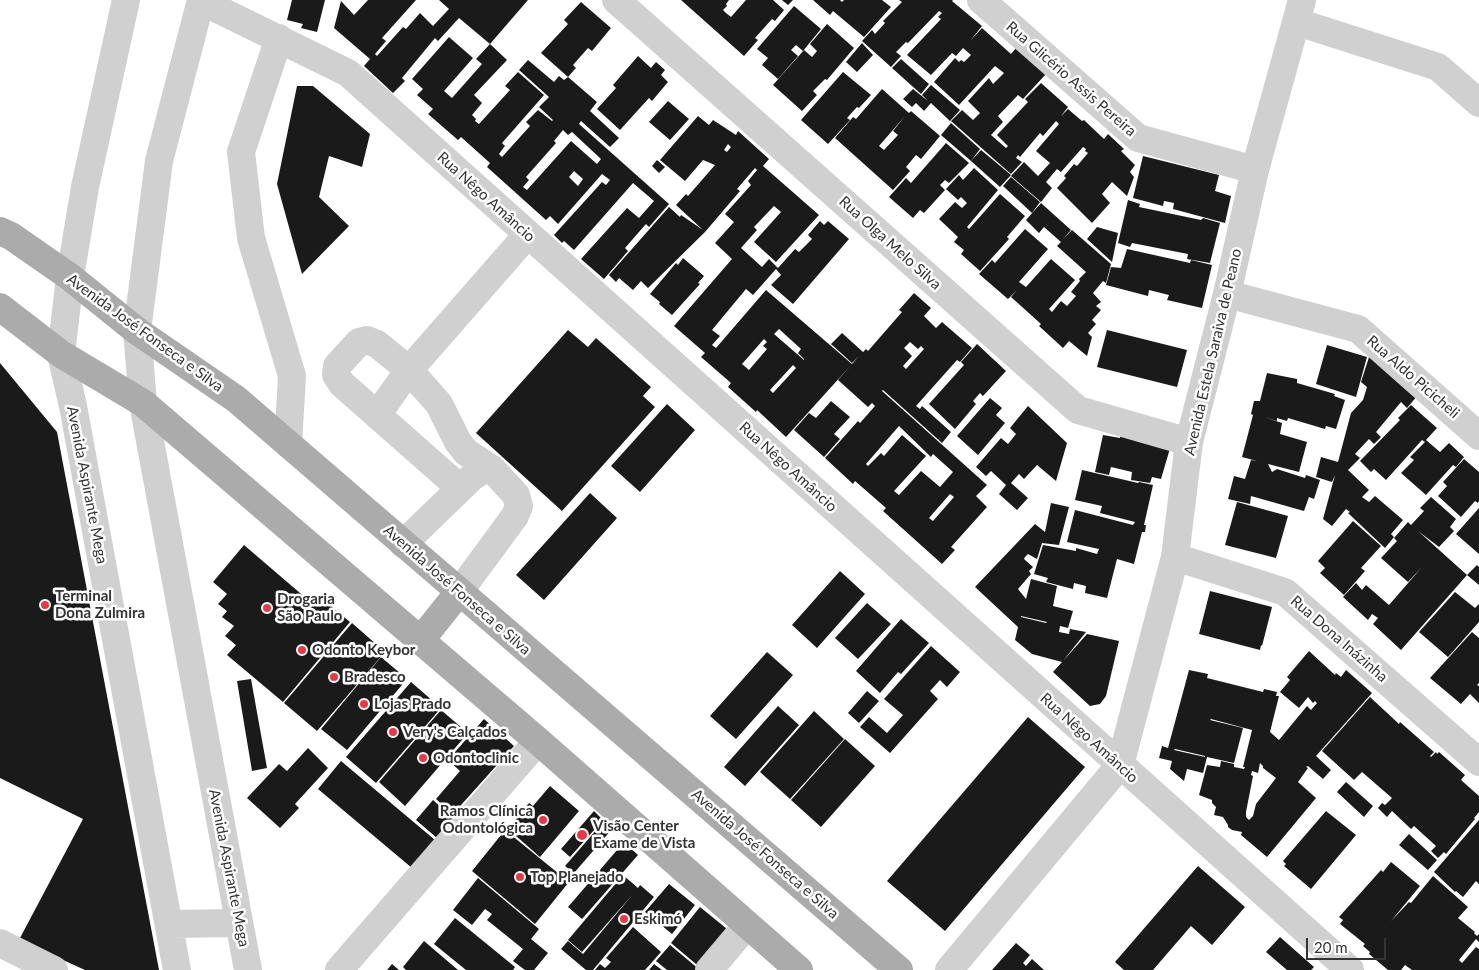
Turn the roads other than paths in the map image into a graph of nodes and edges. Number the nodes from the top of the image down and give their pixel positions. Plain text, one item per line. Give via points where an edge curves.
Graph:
1 (126, 0) edge
2 (201, 0) edge
3 (616, 0) edge
4 (981, 0) edge
5 (1300, 11) edge
6 (279, 38) junction
7 (1479, 102) edge
8 (1255, 170) junction
9 (0, 231) edge
10 (528, 234) junction
11 (70, 277) junction
12 (1227, 294) junction
13 (0, 307) edge
14 (137, 330) junction
15 (61, 354) junction
16 (409, 370) junction
17 (142, 403) junction
18 (377, 415) junction
19 (1479, 436) edge
20 (1189, 442) junction
21 (288, 444) junction
22 (492, 469) junction
23 (460, 488) junction
24 (402, 544) junction
25 (1175, 557) junction
26 (459, 592) junction
27 (420, 641) junction
28 (538, 741) junction
29 (1479, 762) edge
30 (1120, 765) junction
31 (239, 923) junction
32 (169, 924) junction
33 (747, 924) junction
34 (0, 943) edge
35 (54, 970) edge
36 (177, 970) edge
37 (248, 970) edge
38 (339, 970) edge
39 (709, 970) edge
40 (799, 970) edge
41 (900, 970) edge
42 (949, 970) edge
43 (1350, 970) edge

1 - 11 street, Avenida Aspirante Mega via 91,154
2 - 6 street, Rua Nêgo Amâncio
2 - 14 street, Avenida Aspirante Mega via 158,160
3 - 20 street, Rua Olga Melo Silva via 1078,410
4 - 8 street, Rua Glicério Assis Pereira via 1138,138
5 - 7 street via 1438,67
5 - 8 street, Avenida Estela Saraiva de Peano
6 - 10 street, Rua Nêgo Amâncio via 348,73
6 - 21 street via 241,152 251,238 292,376
8 - 12 street, Avenida Estela Saraiva de Peano
9 - 11 main road, Avenida José Fonseca e Silva
10 - 16 street
10 - 30 street, Rua Nêgo Amâncio
11 - 14 main road, Avenida José Fonseca e Silva
11 - 15 street, Avenida Aspirante Mega
12 - 19 street, Rua Aldo Picicheli via 1358,329
12 - 20 street, Avenida Estela Saraiva de Peano
13 - 15 main road
14 - 17 street, Avenida Aspirante Mega
14 - 21 main road, Avenida José Fonseca e Silva via 236,399
15 - 17 main road
15 - 32 street, Avenida Aspirante Mega
16 - 18 street
16 - 18 street via 377,344 367,340 359,342 337,366 336,375 342,384
16 - 22 street via 438,404 466,452
17 - 27 main road
17 - 31 street, Avenida Aspirante Mega
18 - 23 street
20 - 25 street, Avenida Estela Saraiva de Peano
21 - 24 main road, Avenida José Fonseca e Silva
22 - 23 street via 481,471
22 - 26 street via 516,495 519,506
23 - 24 street
24 - 26 main road, Avenida José Fonseca e Silva
25 - 29 street, Rua Dona Inázinha via 1285,592
25 - 30 street, Avenida Estela Saraiva de Peano
26 - 27 main road
26 - 41 main road, Avenida José Fonseca e Silva
27 - 28 main road
28 - 33 main road
28 - 38 street
30 - 42 street
30 - 43 street, Rua Nêgo Amâncio
31 - 32 street
31 - 37 street, Avenida Aspirante Mega
32 - 36 street, Avenida Aspirante Mega
33 - 39 street
33 - 40 main road
34 - 35 street

